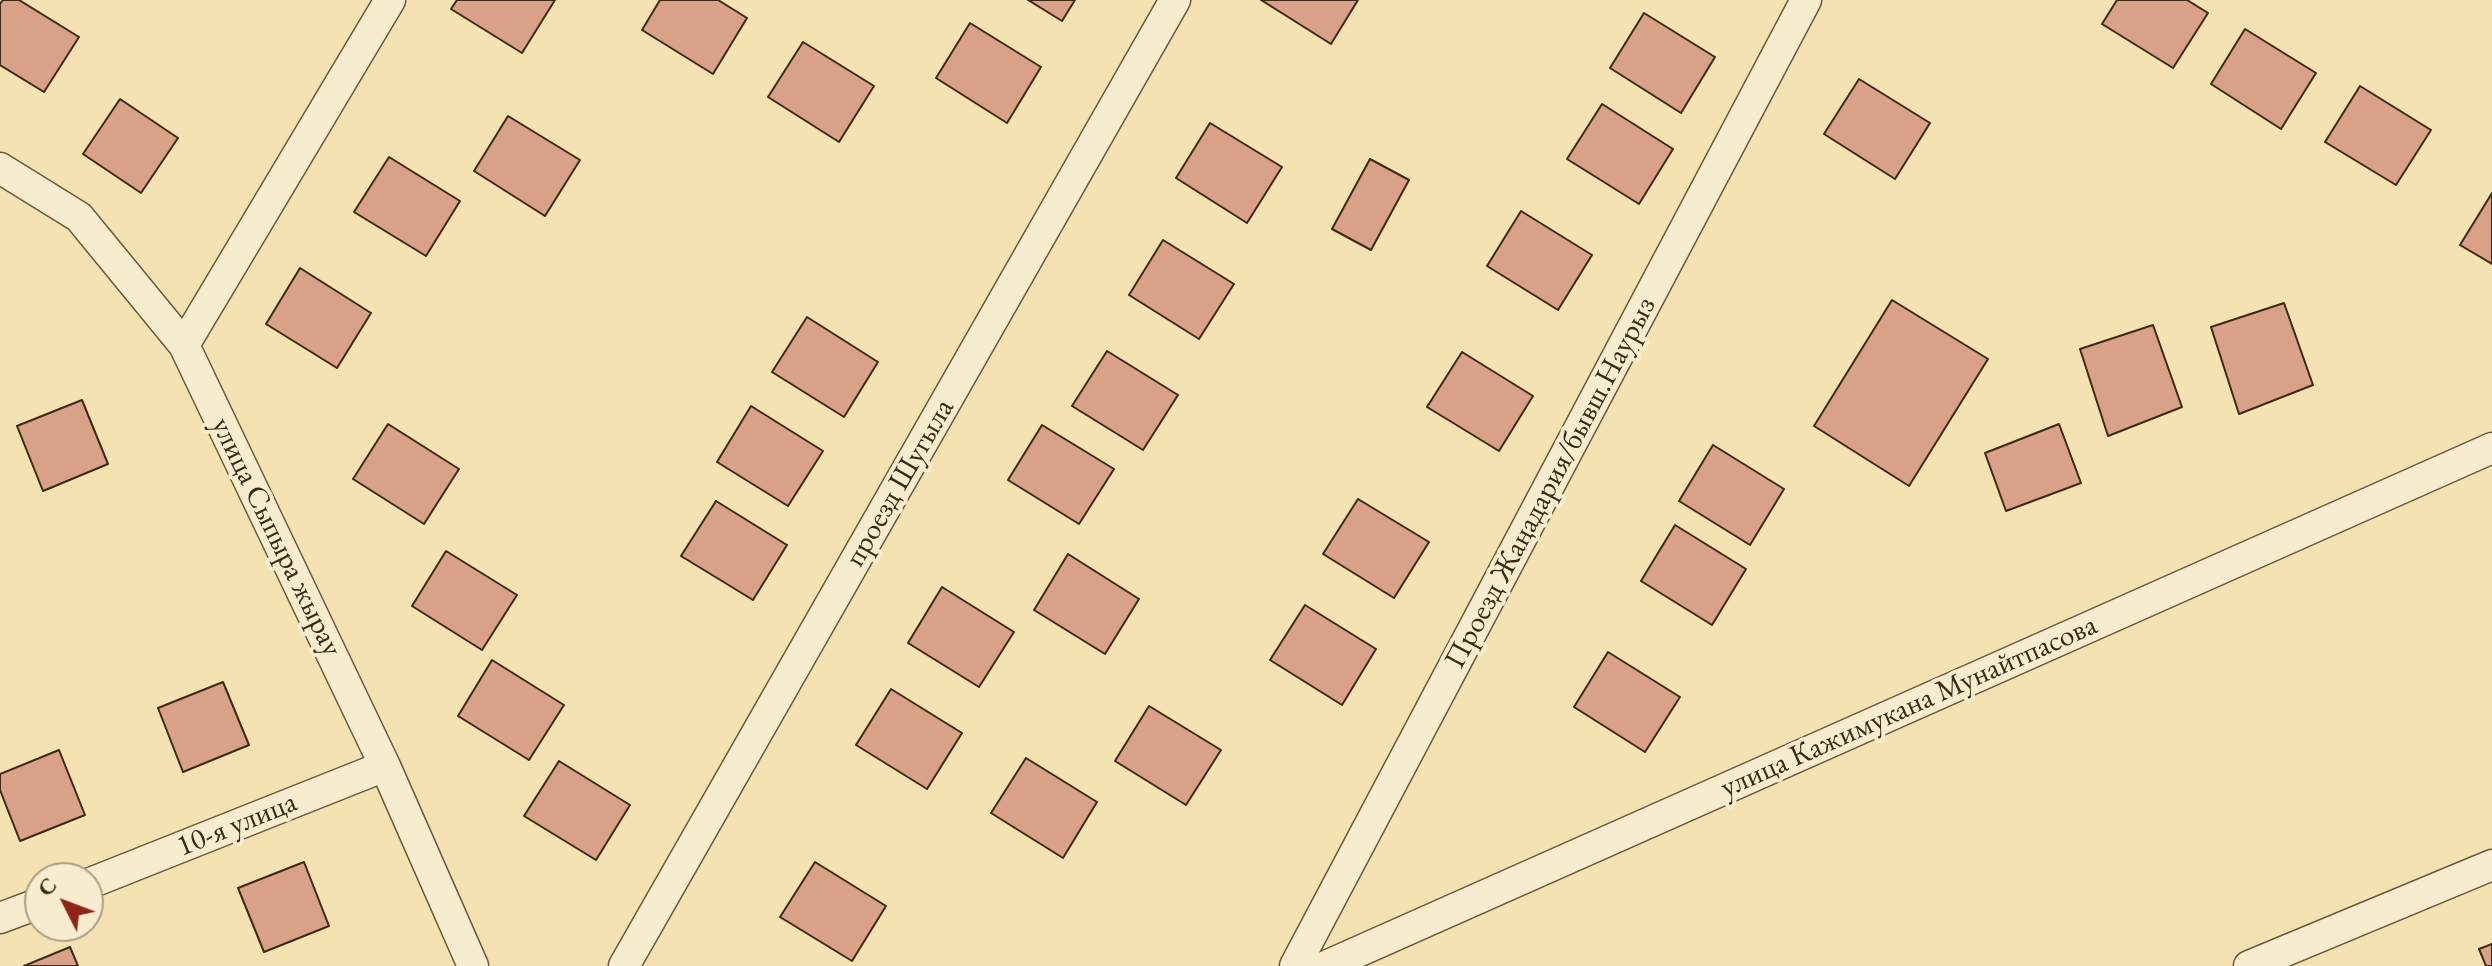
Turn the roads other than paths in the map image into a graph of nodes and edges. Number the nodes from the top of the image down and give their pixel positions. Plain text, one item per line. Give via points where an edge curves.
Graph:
1 (390, 0) edge
2 (1175, 0) edge
3 (1806, 0) edge
4 (0, 168) edge
5 (184, 345) junction
6 (2492, 448) edge
7 (385, 766) junction
8 (2492, 865) edge
9 (104, 878) edge
10 (24, 909) edge
11 (0, 918) edge
12 (473, 966) edge
13 (624, 966) edge
14 (1295, 966) edge
15 (1326, 966) edge
16 (2249, 966) edge

1 - 5 street
2 - 13 street, проезд Шугыла
3 - 14 street, Проезд Жаңадария/бывш.Наурыз
4 - 5 street, улица Сыпыра жырау via 79,217
5 - 7 street, улица Сыпыра жырау
6 - 15 street, улица Кажимукана Мунайтпасова
7 - 9 street, 10-я улица
7 - 12 street, улица Сыпыра жырау
8 - 16 street
10 - 11 street

